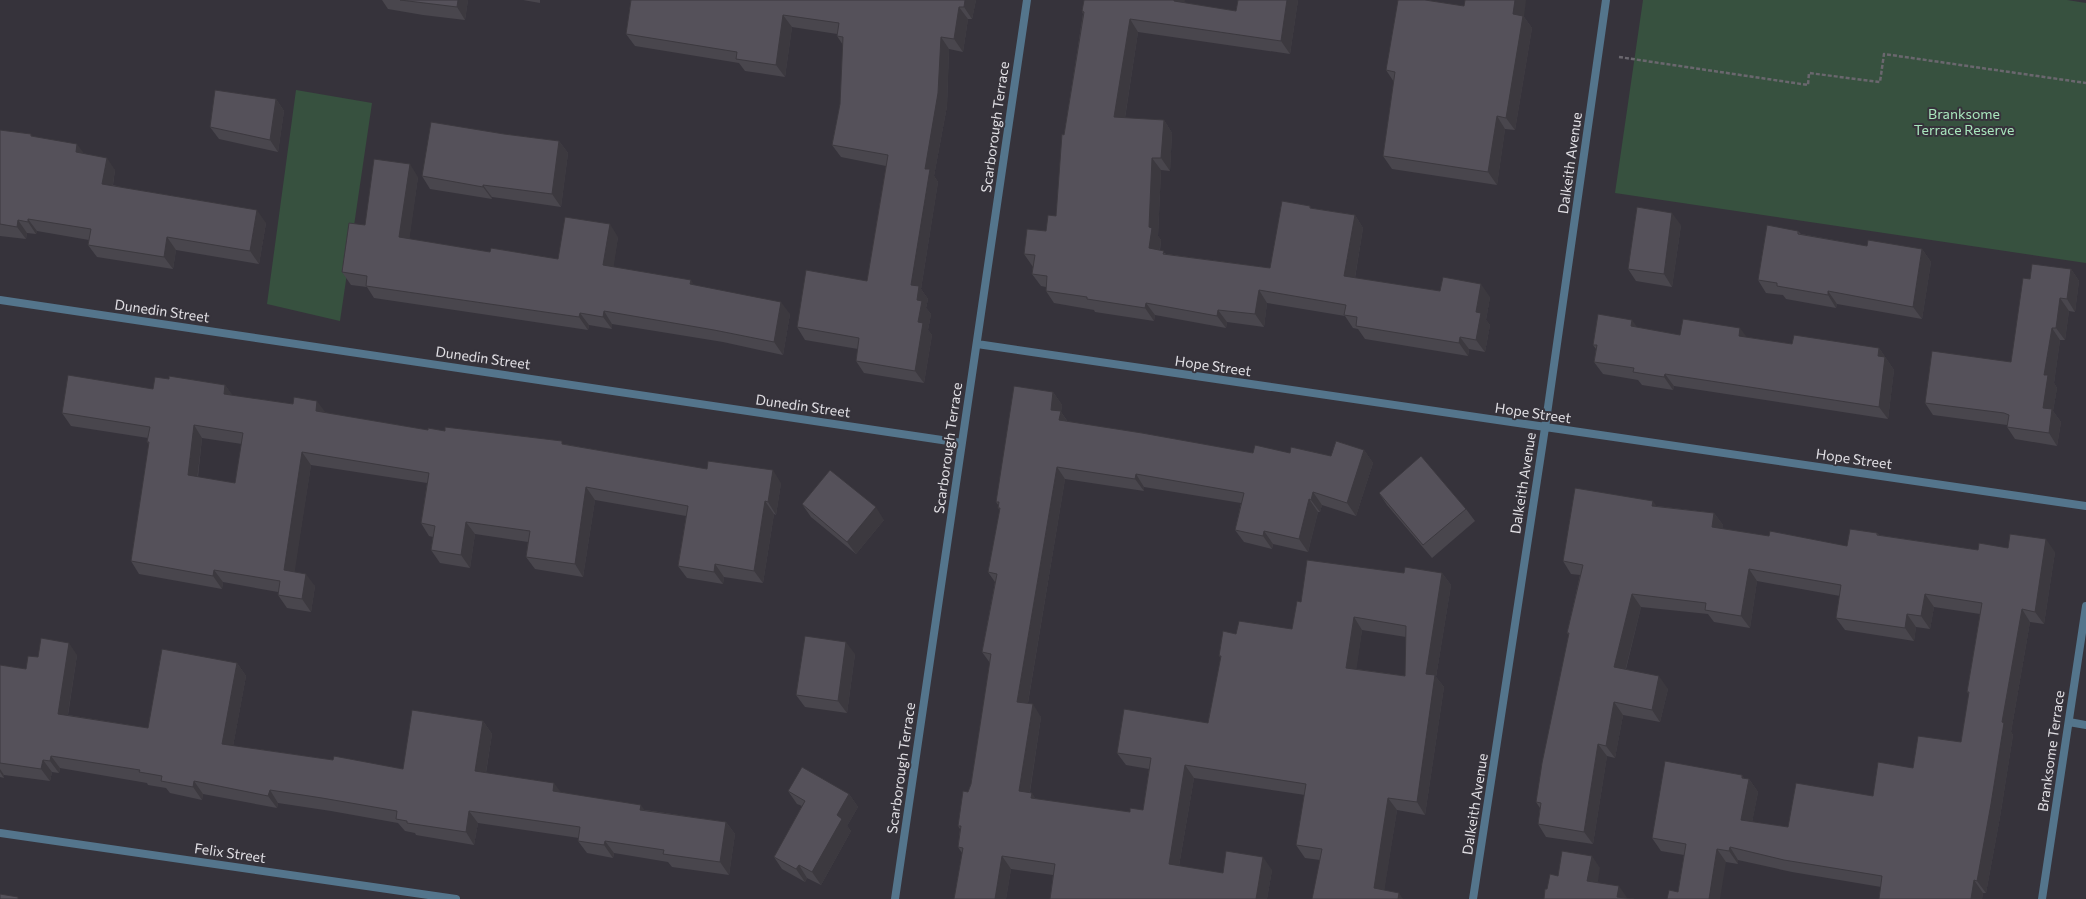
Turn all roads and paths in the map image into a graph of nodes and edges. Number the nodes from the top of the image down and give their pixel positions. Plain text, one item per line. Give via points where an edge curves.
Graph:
1 (1027, 0) edge
2 (1606, 0) edge
3 (1598, 54) junction
4 (2086, 83) edge
5 (0, 300) edge
6 (976, 344) junction
7 (1545, 428) junction
8 (962, 443) junction
9 (2086, 506) edge
10 (2086, 606) edge
11 (2069, 722) junction
12 (2086, 725) edge
13 (0, 833) edge
14 (456, 899) edge
15 (895, 899) edge
16 (1473, 899) edge
17 (2042, 899) edge

1 - 6 street, Scarborough Terrace
2 - 3 street, Dalkeith Avenue
3 - 4 path via 1808,85 1809,73 1880,82 1884,54
3 - 7 street, Dalkeith Avenue
5 - 8 street, Dunedin Street
6 - 7 street, Hope Street
6 - 8 street, Scarborough Terrace
7 - 9 street, Hope Street
7 - 16 street, Dalkeith Avenue
8 - 15 street, Scarborough Terrace
10 - 11 street, Branksome Terrace
11 - 12 street
11 - 17 street, Branksome Terrace
13 - 14 street, Felix Street

